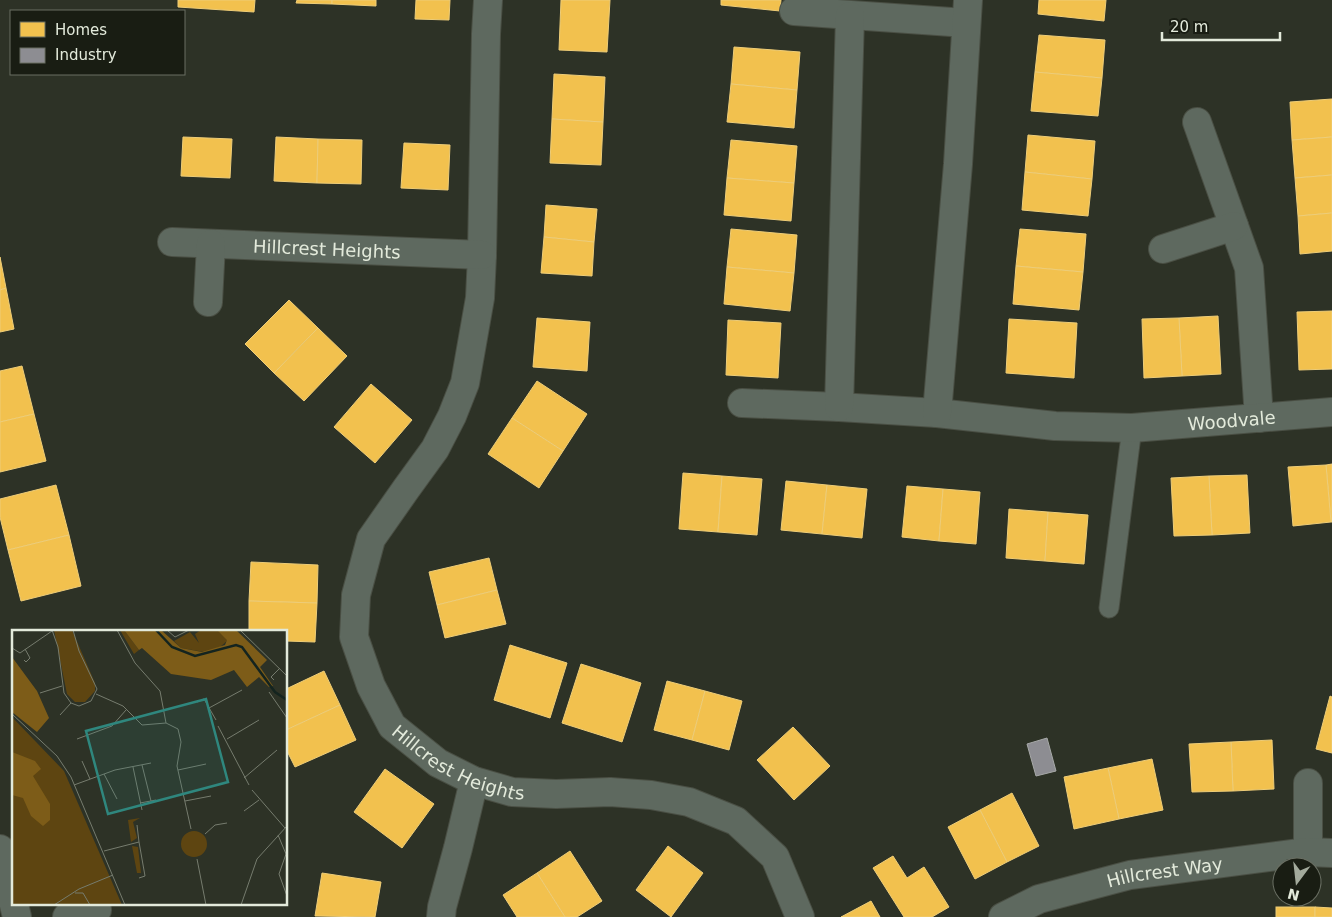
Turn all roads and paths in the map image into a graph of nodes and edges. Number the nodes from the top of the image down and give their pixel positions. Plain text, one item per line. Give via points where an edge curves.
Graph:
1 (488, 0) edge
2 (794, 11) dead end
3 (967, 12) edge
4 (850, 16) junction
5 (1197, 122) dead end
6 (1234, 226) junction
7 (172, 242) dead end
8 (211, 244) junction
9 (1163, 249) dead end
10 (482, 255) junction
11 (208, 302) dead end
12 (742, 403) dead end
13 (839, 407) junction
14 (1332, 412) edge
15 (937, 413) junction
16 (1259, 418) junction
17 (1132, 428) junction
18 (1109, 608) dead end
19 (474, 781) junction
20 (1308, 783) dead end
21 (0, 849) edge
22 (1320, 853) edge
23 (12, 900) edge
24 (13, 904) edge
25 (97, 910) dead end
26 (16, 917) edge
27 (67, 917) edge
28 (441, 917) edge
29 (800, 917) edge
30 (1003, 917) edge

1 - 10 street, Hillcrest Heights
2 - 4 street
3 - 4 street
3 - 15 street
4 - 13 street
5 - 6 street
6 - 9 street
6 - 16 street via 1249,268
7 - 8 street, Hillcrest Heights
8 - 10 street, Hillcrest Heights
8 - 11 street
10 - 19 street, Hillcrest Heights via 480,298 465,384 436,449 371,539 356,595 354,637 370,686 392,726 438,763
12 - 13 street, Woodvale
13 - 15 street, Woodvale
14 - 16 street, Woodvale
15 - 17 street, Woodvale via 1056,426
16 - 17 street, Woodvale
17 - 18 lane
19 - 28 street
19 - 29 street, Hillcrest Heights via 512,792 651,795 689,802 736,821 775,857
20 - 22 street
21 - 23 street
22 - 30 street, Hillcrest Way via 1130,875 1039,900
24 - 26 street
25 - 27 street

